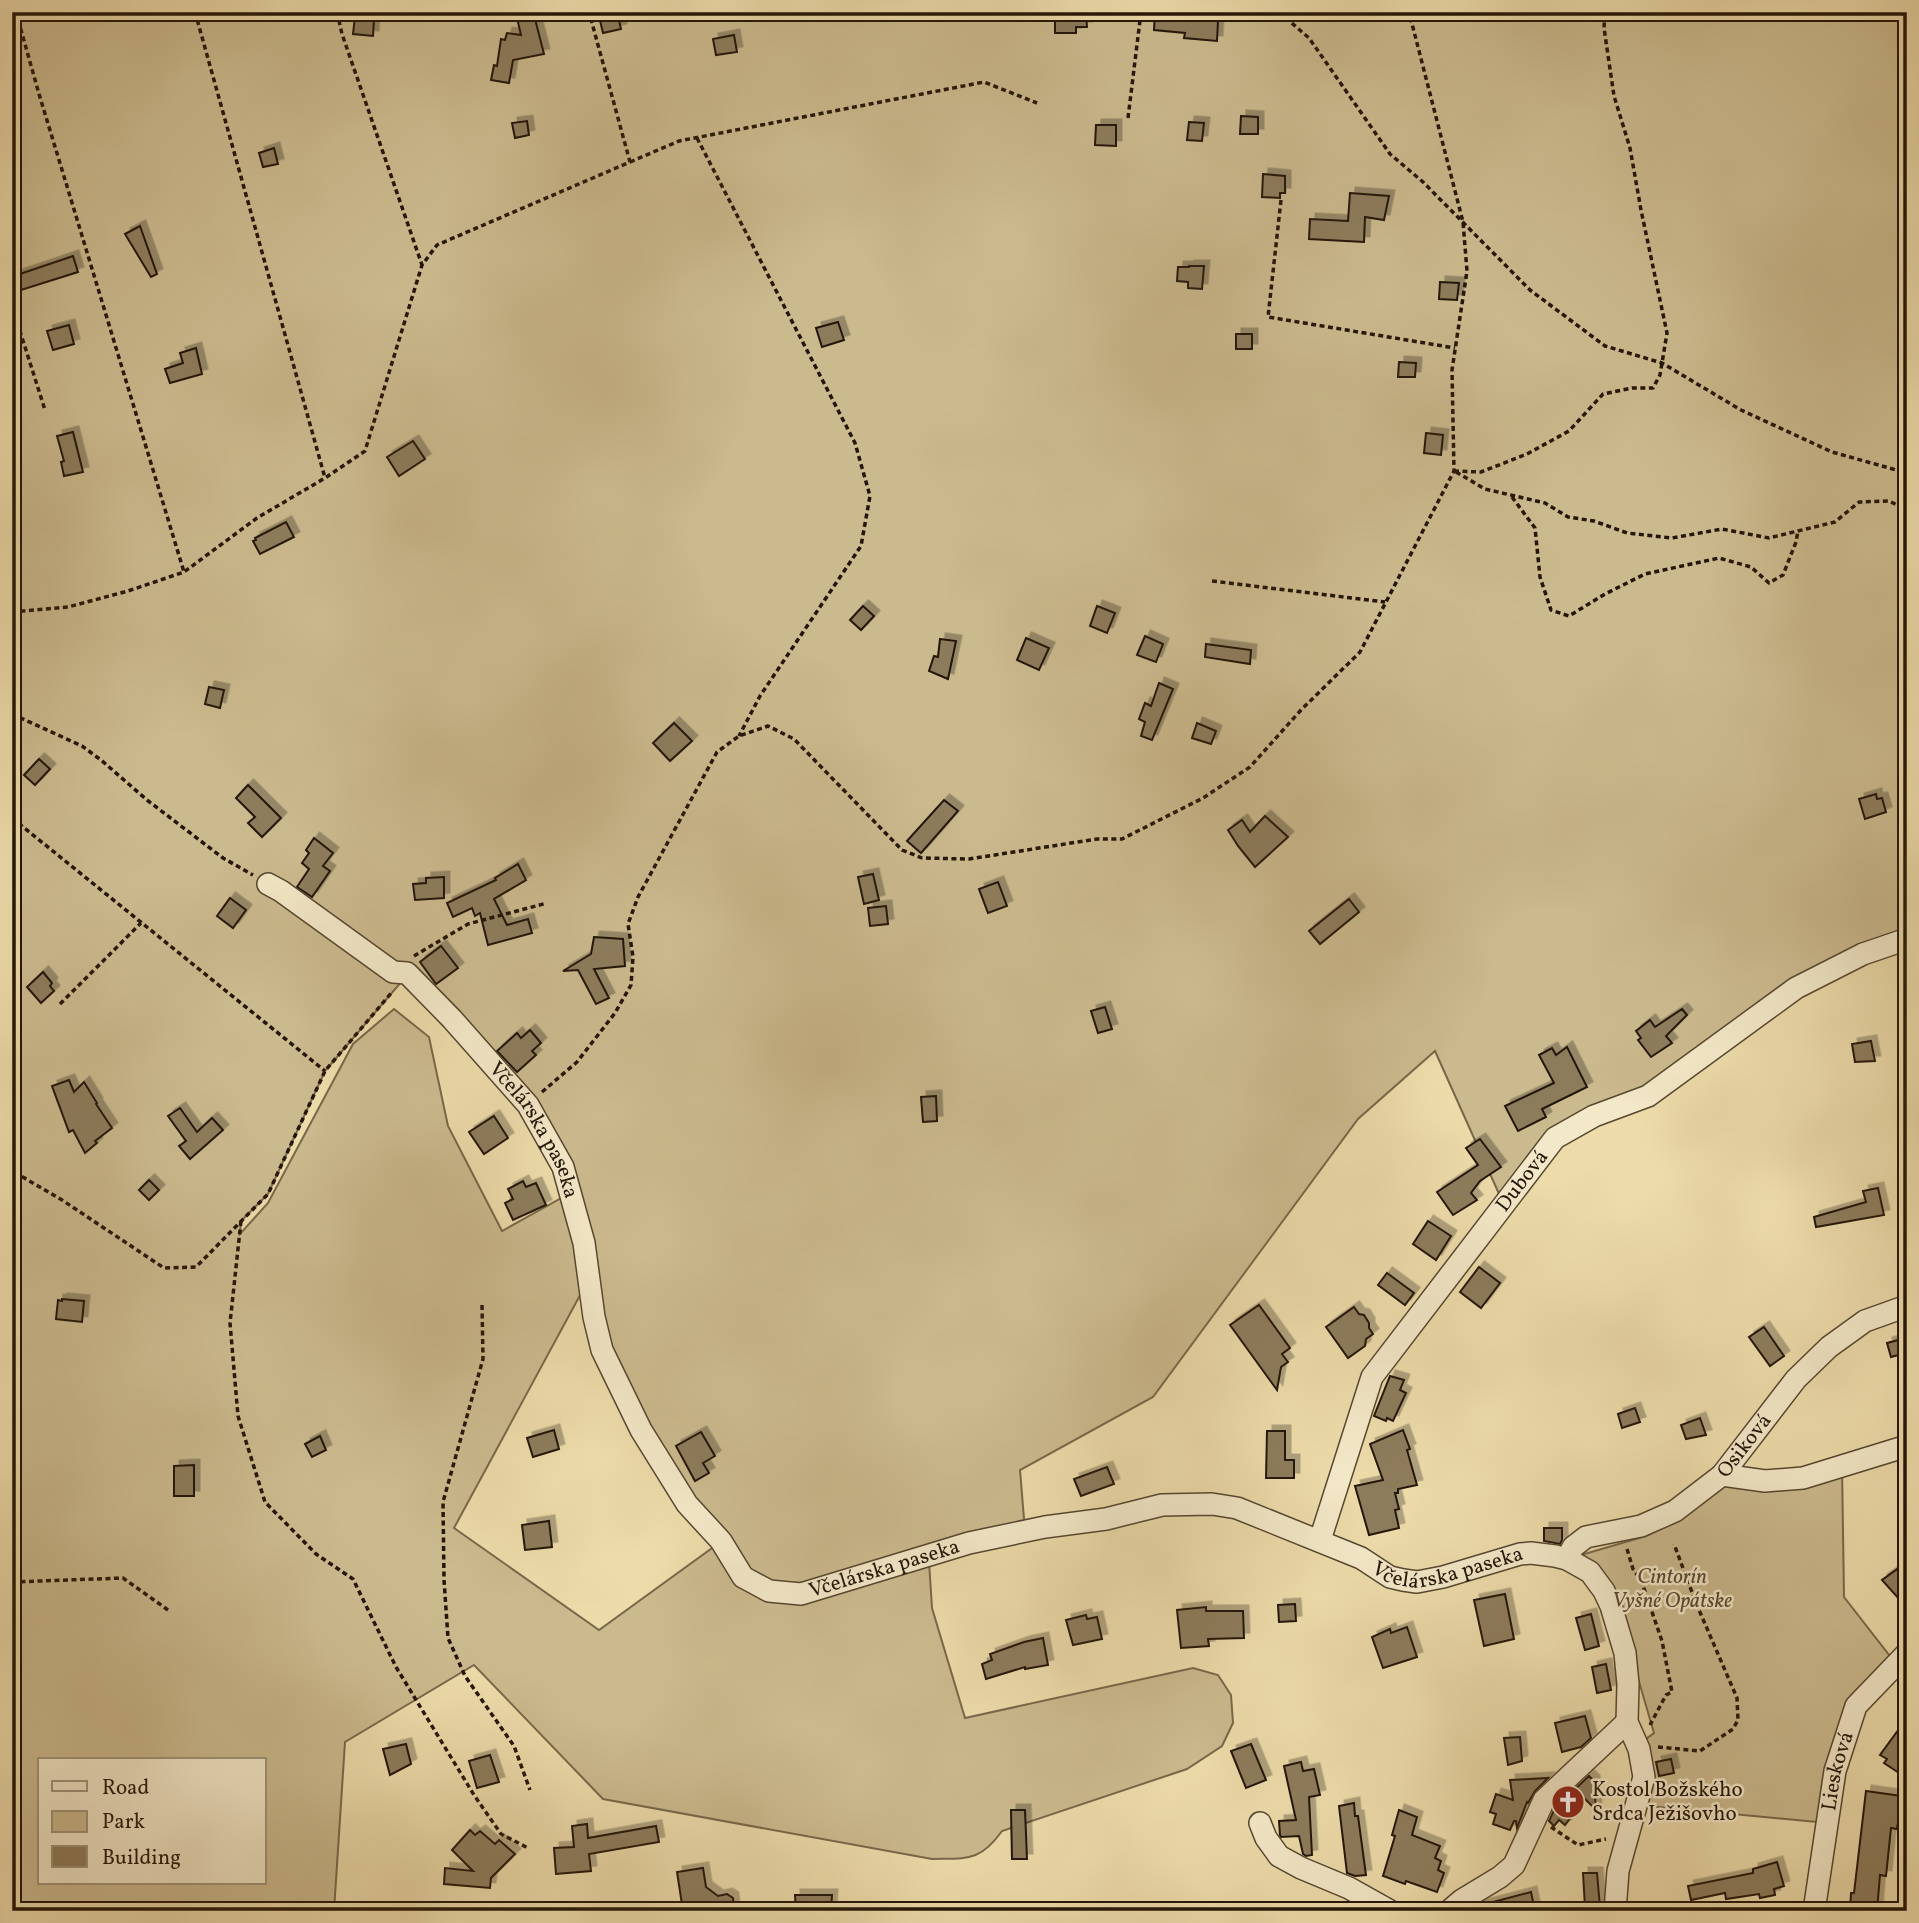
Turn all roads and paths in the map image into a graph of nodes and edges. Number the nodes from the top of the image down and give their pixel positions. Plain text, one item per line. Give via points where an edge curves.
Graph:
1 (16, 12) edge
2 (195, 12) edge
3 (337, 12) edge
4 (589, 12) edge
5 (1141, 12) edge
6 (1279, 12) edge
7 (1409, 12) edge
8 (1605, 12) edge
9 (1037, 103) dead end
10 (1128, 118) dead end
11 (697, 138) junction
12 (630, 162) junction
13 (1280, 200) dead end
14 (1463, 222) junction
15 (422, 265) junction
16 (12, 306) edge
17 (1455, 348) junction
18 (1662, 363) junction
19 (45, 410) dead end
20 (1454, 471) junction
21 (1907, 473) edge
22 (324, 478) junction
23 (1510, 496) junction
24 (1907, 510) edge
25 (1798, 531) junction
26 (184, 572) junction
27 (1212, 581) dead end
28 (1385, 602) junction
29 (12, 612) edge
30 (12, 714) edge
31 (739, 736) junction
32 (12, 818) edge
33 (268, 884) joint
34 (547, 902) dead end
35 (141, 923) junction
36 (1907, 939) edge
37 (400, 972) junction
38 (60, 1004) dead end
39 (325, 1071) junction
40 (528, 1105) junction
41 (12, 1163) edge
42 (241, 1221) junction
43 (482, 1305) dead end
44 (1907, 1307) edge
45 (1907, 1446) edge
46 (1722, 1475) junction
47 (1320, 1541) junction
48 (1674, 1544) dead end
49 (1627, 1549) dead end
50 (1567, 1559) junction
51 (12, 1582) edge
52 (168, 1610) dead end
53 (1907, 1653) edge
54 (1627, 1722) junction
55 (1651, 1725) dead end
56 (1639, 1749) junction
57 (530, 1790) dead end
58 (1260, 1823) dead end
59 (1564, 1835) dead end
60 (528, 1848) dead end
61 (1621, 1857) junction
62 (1390, 1911) edge
63 (1449, 1911) edge
64 (1615, 1911) edge
65 (1814, 1911) edge

1 - 26 path
2 - 22 path
3 - 15 path
4 - 12 path
5 - 10 path
6 - 14 path via 1309,38 1390,154
7 - 14 path
8 - 18 path via 1614,96 1630,148 1667,333
9 - 11 path via 984,82
11 - 12 path
11 - 31 path via 855,443 870,496 861,546 760,696
12 - 15 path via 437,245
13 - 17 path via 1268,317
14 - 17 path via 1467,271
14 - 18 path via 1530,290 1605,346
15 - 22 path via 365,451
16 - 19 path
17 - 20 path
18 - 20 path via 1653,388 1603,394 1569,431 1527,454 1481,472
18 - 21 path via 1741,410 1832,452
20 - 23 path via 1485,489
20 - 28 path
22 - 26 path via 257,517
23 - 25 path via 1545,503 1568,517 1627,533 1672,538 1722,529 1769,538
23 - 25 path via 1535,528 1540,577 1551,610 1569,616 1645,574 1719,558 1751,567 1769,583 1783,575
24 - 25 path via 1889,500 1859,502 1835,522
26 - 29 path via 68,607
27 - 28 path
28 - 31 path via 1360,652 1250,767 1122,839 969,859 922,858 902,850 794,739 768,726
30 - 33 path via 82,746 223,858
31 - 40 path via 718,752 638,897 628,924 631,985 615,1013 577,1062
32 - 35 path
33 - 37 street, Včelárska paseka
34 - 37 path via 468,923 423,949
35 - 38 path
35 - 39 path
36 - 47 street, Dubová via 1863,954 1796,988 1648,1096 1594,1116 1555,1138 1372,1377
37 - 39 path
37 - 40 street, Včelárska paseka via 452,1019
39 - 42 path via 268,1194
40 - 47 street, Včelárska paseka via 563,1167 584,1243 602,1350 641,1430 687,1504 721,1541 743,1577 769,1591 801,1594 968,1543 1106,1520 1162,1505 1237,1508
41 - 42 path via 21,1176 164,1268 196,1267
42 - 60 path via 230,1323 238,1416 265,1502 316,1554 353,1578 396,1667 474,1795 501,1834
43 - 57 path via 483,1359 443,1502 448,1638 465,1676 514,1746
44 - 46 street, Osiková via 1865,1321 1829,1347 1796,1378
45 - 46 street via 1803,1478 1766,1481
46 - 50 street, Osiková via 1654,1522 1586,1537 1573,1546
47 - 50 street, Včelárska paseka via 1361,1558 1390,1577 1417,1582 1520,1554
48 - 56 path via 1737,1698 1738,1720 1700,1751
49 - 55 path via 1662,1642 1671,1683 1672,1692
50 - 54 street, Včelárska paseka via 1590,1572 1611,1606 1625,1653
51 - 52 path via 123,1577
53 - 65 street, Liesková via 1856,1706 1835,1770
54 - 56 street
54 - 63 street via 1544,1800 1514,1864
56 - 61 street via 1644,1777
58 - 62 street via 1279,1856
59 - 61 path via 1578,1845 1606,1839
61 - 64 street

